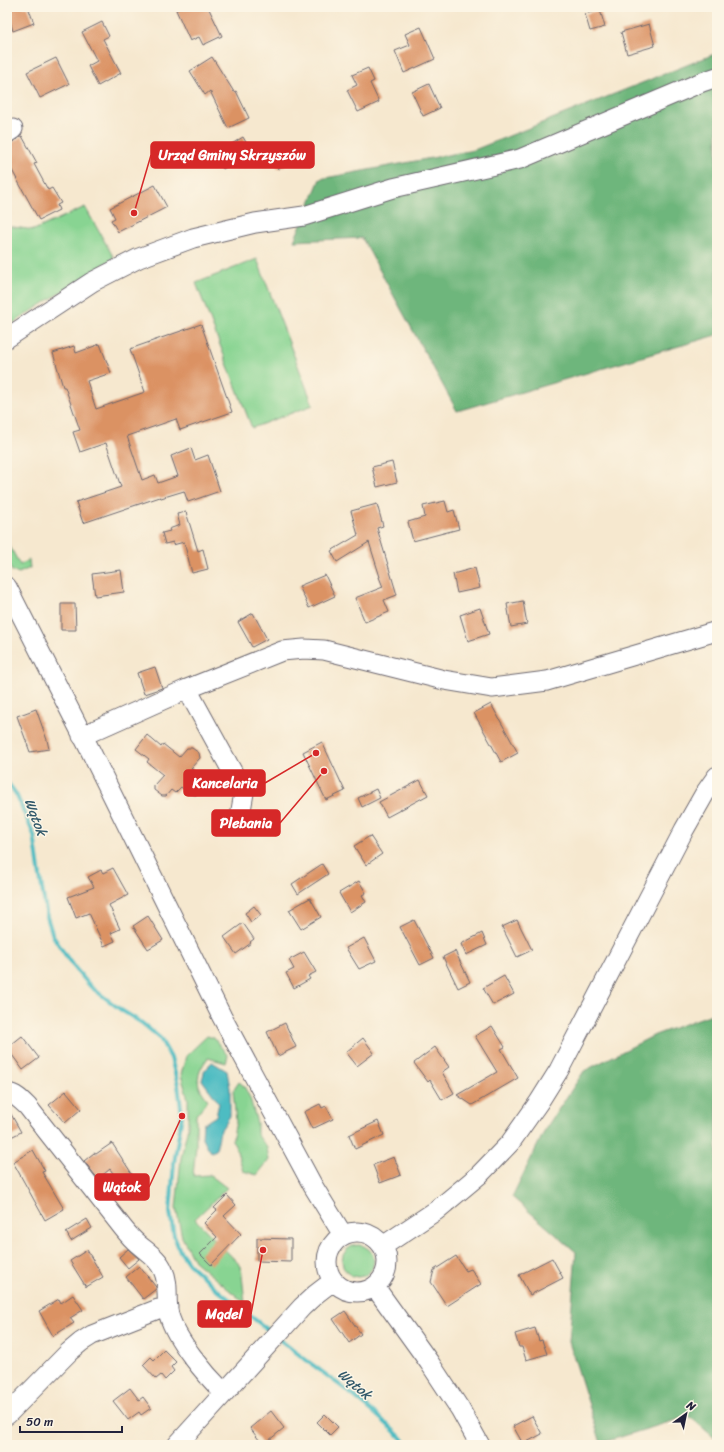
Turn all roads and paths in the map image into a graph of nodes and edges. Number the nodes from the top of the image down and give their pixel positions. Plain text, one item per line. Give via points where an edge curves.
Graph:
1 (717, 77) edge
2 (7, 338) edge
3 (7, 587) edge
4 (717, 631) edge
5 (187, 689) junction
6 (82, 736) junction
7 (717, 776) edge
8 (241, 810) dead end
9 (9, 1089) edge
10 (343, 1235) junction
11 (383, 1246) junction
12 (333, 1282) junction
13 (375, 1287) junction
14 (168, 1307) junction
15 (224, 1394) junction
16 (7, 1415) edge
17 (177, 1445) edge
18 (480, 1445) edge

1 - 2 street via 520,159 392,188 304,216 254,223 193,238 139,258 92,282
3 - 6 street
4 - 5 street via 547,681 492,688 444,680 324,650 304,649 282,651
5 - 6 street
5 - 8 street via 244,793
6 - 10 street via 222,1017 298,1160
7 - 11 street via 684,830 559,1070 510,1143 437,1210
9 - 14 street via 28,1107 122,1228 157,1261 167,1279
10 - 11 street via 357,1232 368,1234
10 - 12 street via 333,1244 326,1261
11 - 13 street via 388,1264 383,1280
12 - 13 street via 347,1291 358,1293
12 - 15 street via 316,1294 290,1320
13 - 18 street via 429,1362
14 - 15 street via 170,1317 184,1343
14 - 16 street via 92,1335 69,1352
15 - 17 street

